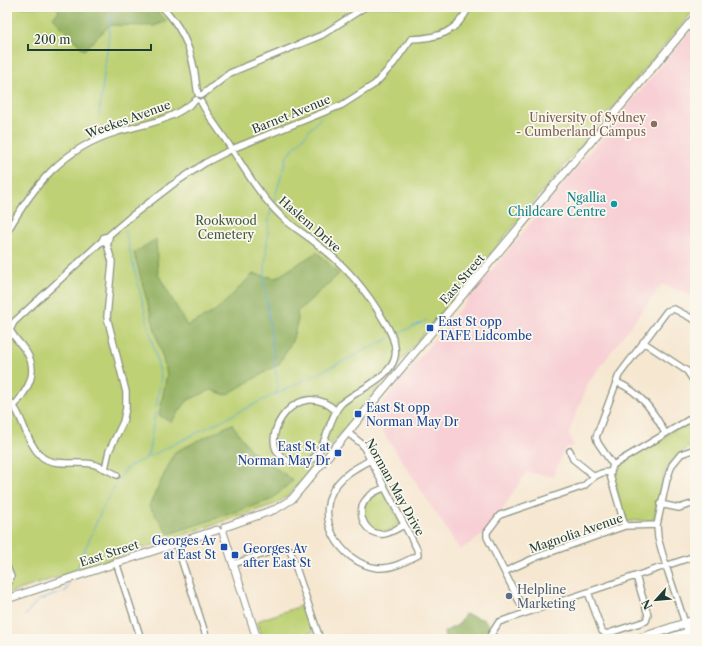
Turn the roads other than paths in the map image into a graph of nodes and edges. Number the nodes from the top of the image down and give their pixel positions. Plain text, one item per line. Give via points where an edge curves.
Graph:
1 (162, 7) edge
2 (365, 7) edge
3 (469, 7) edge
4 (695, 17) edge
5 (200, 94) junction
6 (198, 101) junction
7 (232, 149) junction
8 (7, 232) edge
9 (105, 243) junction
10 (695, 320) edge
11 (643, 342) junction
12 (616, 382) junction
13 (695, 383) edge
14 (7, 398) edge
15 (14, 405) junction
16 (336, 411) junction
17 (695, 416) edge
18 (348, 433) junction
19 (665, 433) junction
20 (695, 449) edge
21 (570, 451) dead end
22 (370, 460) junction
23 (613, 465) junction
24 (105, 469) junction
25 (610, 472) junction
26 (117, 475) dead end
27 (594, 476) junction
28 (384, 488) junction
29 (660, 504) junction
30 (695, 504) edge
31 (404, 525) junction
32 (657, 525) junction
33 (625, 526) junction
34 (222, 530) junction
35 (176, 543) junction
36 (695, 556) edge
37 (116, 562) junction
38 (233, 564) junction
39 (666, 566) junction
40 (7, 567) edge
41 (506, 571) junction
42 (636, 576) junction
43 (7, 586) edge
44 (588, 592) junction
45 (7, 599) edge
46 (525, 613) junction
47 (695, 620) edge
48 (685, 623) junction
49 (692, 631) edge
50 (490, 636) dead end
51 (141, 639) edge
52 (207, 639) edge
53 (257, 639) edge
54 (320, 639) edge
55 (638, 639) edge
56 (667, 639) edge

1 - 5 street via 176,24 187,45
2 - 5 street via 322,35 230,73
3 - 7 street, Barnet Avenue via 463,20 447,32 433,38 411,39 375,84 342,105
4 - 18 main road, East Street
5 - 6 street via 195,96
6 - 7 street, Haslem Drive
6 - 8 street, Weekes Avenue via 166,119 102,138 68,156 34,188
7 - 9 street, Barnet Avenue via 172,185 104,237
7 - 16 street, Haslem Drive via 270,204 356,279 395,340 396,354 386,372 347,399
9 - 15 street, Barnet Avenue via 14,322 10,330 27,352 32,366 32,379
9 - 24 street via 112,262 107,317 126,392 123,422 109,451
10 - 11 street via 674,309 667,311
11 - 12 street via 623,368
11 - 13 street via 687,371
12 - 19 street via 624,385 649,405
12 - 23 street via 596,437
14 - 15 street
15 - 24 street via 31,444 42,457 61,463 91,464
16 - 16 street via 324,401 315,399 302,401 290,408 276,427 274,440 279,455 290,463 305,463 316,457
17 - 19 street
18 - 22 street, Norman May Drive via 362,444
18 - 34 main road, East Street via 285,505
19 - 23 street
20 - 29 street via 681,454 674,461
21 - 27 street via 573,459
22 - 28 street, Norman May Drive
22 - 31 street, Norman May Drive via 349,471 337,484 330,498 327,513 330,529 338,544 350,557 362,564 379,568 396,566 418,556
23 - 25 street
24 - 26 street
25 - 27 street
25 - 33 street
27 - 41 street via 584,486 500,515 487,532 487,537
28 - 31 street, Norman May Drive
28 - 31 street via 372,494 364,503 362,520 377,533 385,534
29 - 30 street via 679,508
29 - 32 street
32 - 33 street, Magnolia Avenue
32 - 39 street
33 - 41 street, Magnolia Avenue via 537,557
34 - 35 main road, East Street
34 - 38 main road
35 - 37 main road, East Street
35 - 52 street
36 - 39 street
37 - 45 main road, East Street
37 - 51 street
38 - 53 main road
38 - 54 street via 282,548 290,550
39 - 42 street
39 - 48 street
40 - 43 street via 11,577
41 - 46 street
42 - 44 street
42 - 44 street via 648,615 646,621 606,634 602,631
44 - 46 street
46 - 50 street via 499,622
47 - 48 highway
48 - 49 street
48 - 55 highway
49 - 56 highway

